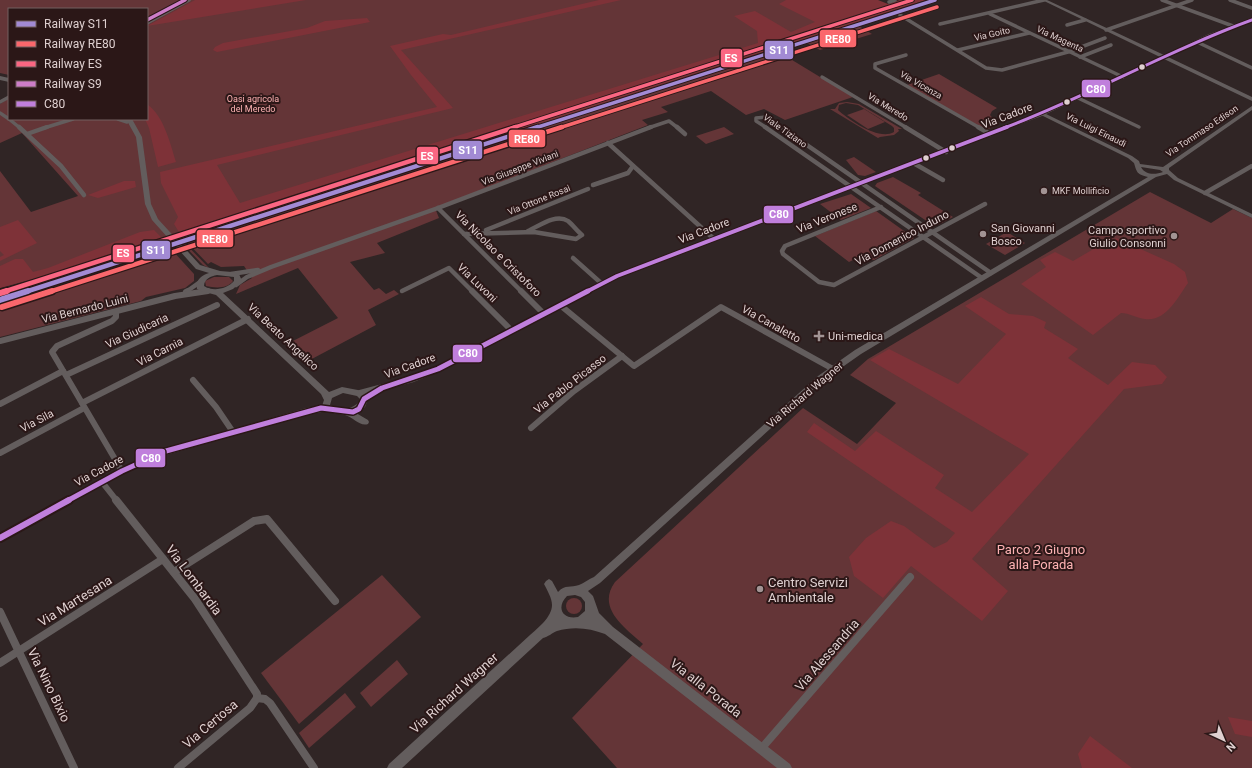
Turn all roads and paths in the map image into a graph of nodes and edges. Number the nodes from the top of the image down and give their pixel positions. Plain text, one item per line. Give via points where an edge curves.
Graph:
1 (190, 0) edge
2 (895, 0) edge
3 (1044, 0) edge
4 (1047, 0) edge
5 (1162, 0) edge
6 (1192, 0) edge
7 (1230, 0) edge
8 (889, 2) dead end
9 (1176, 5) junction
10 (1252, 8) edge
11 (1062, 9) junction
12 (990, 14) junction
13 (900, 15) dead end
14 (1085, 20) junction
15 (1252, 20) edge
16 (148, 22) edge
17 (940, 24) dead end
18 (1067, 25) dead end
19 (1233, 26) junction
20 (1106, 30) junction
21 (1029, 33) junction
22 (1105, 38) dead end
23 (1199, 41) junction
24 (1111, 45) dead end
25 (958, 50) junction
26 (1068, 52) junction
27 (906, 55) dead end
28 (1080, 57) junction
29 (1164, 57) junction
30 (1252, 64) edge
31 (1252, 68) edge
32 (822, 77) dead end
33 (1123, 77) junction
34 (1078, 98) junction
35 (1252, 99) edge
36 (1252, 108) edge
37 (1042, 114) junction
38 (10, 120) edge
39 (70, 120) edge
40 (73, 120) edge
41 (127, 120) edge
42 (65, 122) junction
43 (1139, 127) dead end
44 (27, 134) junction
45 (685, 134) dead end
46 (990, 134) junction
47 (608, 142) junction
48 (946, 152) junction
49 (915, 164) junction
50 (633, 166) junction
51 (1252, 166) edge
52 (1138, 169) junction
53 (1167, 171) junction
54 (1155, 176) junction
55 (1176, 179) junction
56 (944, 180) dead end
57 (1141, 182) junction
58 (862, 184) junction
59 (593, 185) dead end
60 (853, 187) junction
61 (588, 189) dead end
62 (1205, 193) junction
63 (84, 196) dead end
64 (985, 204) dead end
65 (881, 207) junction
66 (438, 208) junction
67 (1252, 216) edge
68 (496, 225) junction
69 (486, 230) dead end
70 (528, 231) junction
71 (495, 233) junction
72 (932, 233) junction
73 (464, 234) junction
74 (924, 237) junction
75 (714, 239) junction
76 (573, 258) dead end
77 (271, 266) junction
78 (198, 267) junction
79 (991, 273) junction
80 (219, 274) junction
81 (231, 274) junction
82 (982, 278) junction
83 (200, 281) junction
84 (601, 283) junction
85 (235, 285) junction
86 (829, 285) joint
87 (210, 291) junction
88 (402, 291) dead end
89 (175, 296) junction
90 (217, 305) dead end
91 (560, 305) junction
92 (235, 307) junction
93 (116, 312) junction
94 (544, 314) junction
95 (248, 319) junction
96 (511, 330) junction
97 (0, 341) edge
98 (622, 356) junction
99 (833, 369) junction
100 (65, 373) junction
101 (193, 380) dead end
102 (316, 384) junction
103 (339, 391) junction
104 (363, 399) junction
105 (327, 402) junction
106 (0, 404) edge
107 (83, 405) junction
108 (347, 412) junction
109 (531, 428) dead end
110 (233, 432) junction
111 (0, 453) edge
112 (122, 471) junction
113 (102, 482) junction
114 (0, 538) edge
115 (163, 559) junction
116 (174, 572) junction
117 (910, 577) dead end
118 (597, 580) junction
119 (568, 591) junction
120 (578, 591) junction
121 (335, 601) dead end
122 (590, 604) junction
123 (556, 605) junction
124 (0, 612) edge
125 (573, 623) junction
126 (609, 631) junction
127 (534, 639) junction
128 (18, 652) junction
129 (0, 663) edge
130 (257, 698) junction
131 (761, 749) junction
132 (74, 768) edge
133 (178, 768) edge
134 (314, 768) edge
135 (393, 768) edge
136 (786, 768) edge

1 - 16 street
2 - 8 street
3 - 11 street
3 - 12 street
4 - 11 street
5 - 9 street
6 - 9 street
7 - 10 street
9 - 19 street
9 - 20 street
11 - 14 street
12 - 17 street
12 - 21 street, Via Magenta
13 - 25 street
14 - 18 street
14 - 20 street
15 - 19 street
19 - 23 street
20 - 29 street
21 - 25 street, Via Goito
21 - 26 street, Via Magenta
22 - 26 street
23 - 29 street
23 - 30 street
23 - 31 street
24 - 28 street
25 - 26 street via 986,68 1002,70
26 - 28 street, Via Magenta
27 - 46 street, Via Vicenza via 875,64 875,68
28 - 33 street, Via Magenta
29 - 33 street
29 - 35 street
32 - 48 street, Via Meredo
33 - 34 street
34 - 37 street
34 - 43 street
36 - 53 street, Via Tommaso Edison via 1166,167
37 - 46 street, Via Cadore
37 - 52 street, Via Luigi Einaudi via 1130,157 1137,162
38 - 44 street
39 - 42 street
40 - 42 street
41 - 78 street via 138,134 143,154 148,204 159,225
42 - 44 street
44 - 63 street via 68,174
45 - 47 street, Via Giuseppe Viviani via 669,121
46 - 48 street, Via Cadore
47 - 50 street
47 - 66 street, Via Giuseppe Viviani
48 - 49 street, Via Cadore
49 - 56 street
49 - 58 street, Via Cadore
50 - 59 street via 628,173
50 - 75 street
51 - 62 street
52 - 53 street via 1144,165
52 - 54 street via 1146,175
52 - 57 street via 1142,177
53 - 54 street, Via Richard Wagner
53 - 55 street
54 - 55 street
54 - 57 street, Via Richard Wagner
55 - 62 street
57 - 79 street, Via Richard Wagner
58 - 60 street, Via Cadore
58 - 60 street, Viale Tiziano via 766,117 756,118 756,121
58 - 72 street, Viale Tiziano
60 - 65 street, Viale Tiziano
60 - 75 street, Via Cadore
61 - 68 street, Via Ottone Rosai
62 - 67 street
64 - 72 street, Via Domenico Induno
65 - 74 street, Viale Tiziano
65 - 86 street, Via Veronese via 783,248 783,254 813,279
66 - 73 street, Via Nicolao e Cristoforo
66 - 77 street
68 - 69 street, Via Ottone Rosai
68 - 71 street, Via Ottone Rosai
70 - 70 street via 557,233 576,239 582,235 561,218
70 - 71 street
71 - 73 street
72 - 74 street, Via Domenico Induno
72 - 79 street, Viale Tiziano
73 - 94 street, Via Nicolao e Cristoforo
74 - 82 street, Viale Tiziano
74 - 86 street, Via Domenico Induno via 838,283
75 - 84 street, Via Cadore
76 - 84 street
77 - 81 street
77 - 85 street
78 - 80 street
78 - 83 street
79 - 82 street, Via Richard Wagner
80 - 81 street
80 - 83 street
81 - 85 street via 238,277
82 - 99 street, Via Richard Wagner
83 - 87 street, Via Beato Angelico via 201,288
83 - 89 street, Via Bernardo Luini via 190,290
84 - 91 street, Via Cadore
85 - 87 street via 225,290
85 - 92 street, Via Beato Angelico via 232,296
87 - 89 street, Via Bernardo Luini
87 - 92 street, Via Beato Angelico via 219,293
88 - 96 street, Via Luvoni via 449,268
89 - 93 street, Via Bernardo Luini
90 - 100 street, Via Giudicaria
91 - 94 street, Via Cadore
91 - 98 street
92 - 95 street, Via Beato Angelico
93 - 97 street, Via Bernardo Luini
93 - 100 street via 116,317 112,321 53,349 52,352
94 - 96 street, Via Cadore
95 - 102 street, Via Beato Angelico
95 - 107 street, Via Carnia
96 - 104 street, Via Cadore via 432,371 382,388
98 - 99 street, Via Canaletto via 634,366 721,307
98 - 109 street, Via Pablo Picasso via 574,391
99 - 118 street, Via Richard Wagner
100 - 106 street, Via Giudicaria
100 - 107 street
101 - 110 street
102 - 103 street, Via Beato Angelico via 327,390
102 - 105 street, Via Beato Angelico via 325,392
103 - 104 street, Via Beato Angelico via 346,390
103 - 105 street
104 - 108 street via 359,409
104 - 108 street via 365,422
105 - 108 street
105 - 110 street, Via Cadore via 307,411
107 - 111 street, Via Sila
107 - 112 street
110 - 112 street, Via Cadore via 166,451
112 - 113 street, Via Cadore
113 - 114 street, Via Cadore
113 - 115 street, Via Lombardia
115 - 116 street, Via Lombardia
115 - 128 street, Via Martesana
116 - 121 street via 254,520 267,519
116 - 130 street, Via Lombardia via 256,689
117 - 131 street, Via Alessandria
118 - 120 street, Via Richard Wagner
118 - 122 street, Via Richard Wagner via 592,589
119 - 120 street
119 - 123 street via 559,598
119 - 123 street via 549,584
120 - 122 street via 583,593
122 - 125 street via 586,617
122 - 126 street, Via alla Porada via 595,616
123 - 125 street via 560,618
123 - 127 street, Via Richard Wagner via 548,624
124 - 128 street, Via Nino Bixio
125 - 126 street, Via alla Porada via 598,626
125 - 127 street, Via Richard Wagner via 553,628
126 - 131 street, Via alla Porada
127 - 135 street, Via Richard Wagner
128 - 129 street, Via Martesana
128 - 132 street, Via Nino Bixio
130 - 133 street, Via Certosa via 250,708
130 - 134 street via 270,703
131 - 136 street, Via alla Porada

